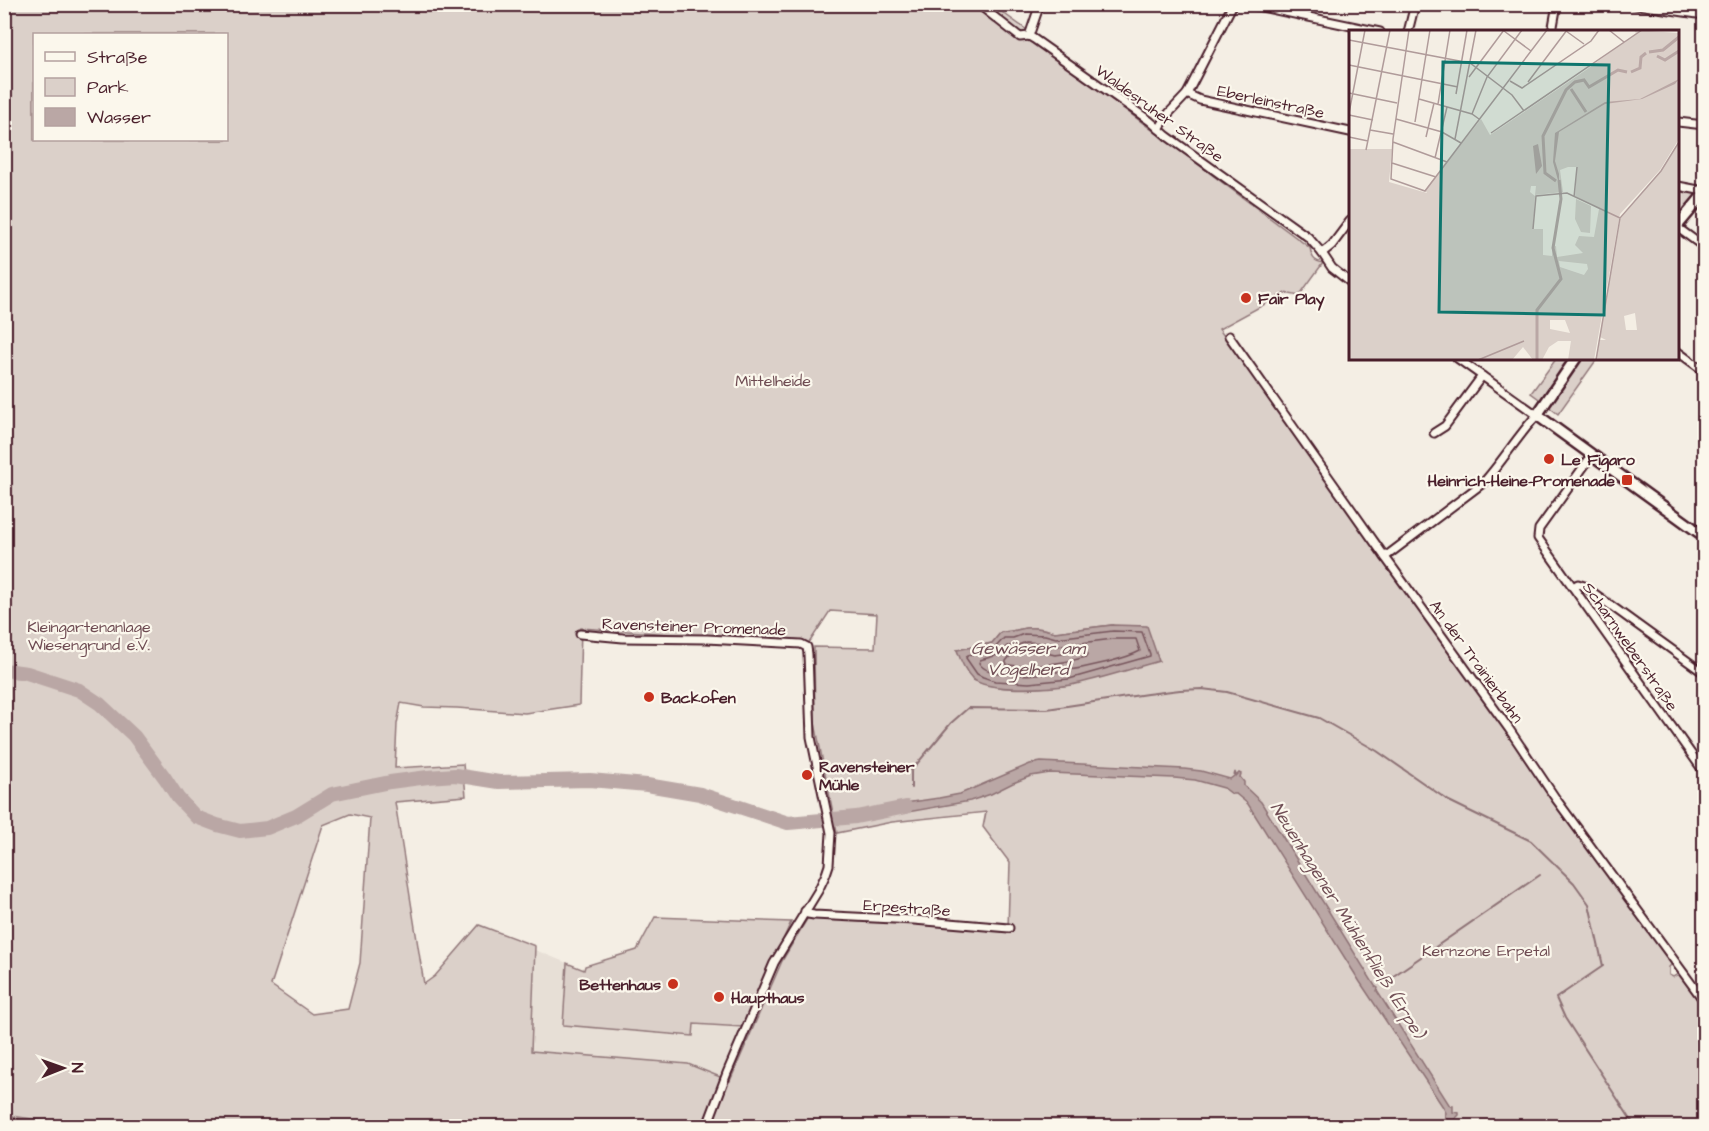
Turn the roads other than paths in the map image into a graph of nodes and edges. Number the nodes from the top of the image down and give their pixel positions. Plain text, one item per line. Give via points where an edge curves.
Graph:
1 (978, 4) edge
2 (1040, 4) edge
3 (1233, 4) edge
4 (1247, 4) edge
5 (1416, 4) edge
6 (1557, 4) edge
7 (1631, 4) edge
8 (1704, 15) edge
9 (1370, 30) edge
10 (1409, 30) edge
11 (1552, 30) edge
12 (1029, 36) junction
13 (1187, 94) junction
14 (1679, 122) edge
15 (1704, 125) edge
16 (1159, 129) junction
17 (1349, 132) edge
18 (1679, 187) edge
19 (1704, 193) edge
20 (1349, 222) edge
21 (1679, 224) edge
22 (1679, 228) edge
23 (1704, 247) edge
24 (1322, 253) junction
25 (1349, 281) edge
26 (1229, 336) dead end
27 (1679, 353) edge
28 (1460, 360) edge
29 (1575, 360) edge
30 (1704, 371) edge
31 (1482, 376) junction
32 (1537, 415) junction
33 (1434, 433) dead end
34 (1592, 455) junction
35 (1704, 536) edge
36 (1385, 557) junction
37 (1573, 587) junction
38 (580, 634) dead end
39 (1704, 673) edge
40 (1704, 772) edge
41 (805, 911) junction
42 (1009, 928) dead end
43 (1704, 1001) edge
44 (4, 1124) edge
45 (21, 1126) edge
46 (706, 1126) edge

1 - 12 street, Waldesruher Straße via 1020,37
2 - 12 street
3 - 13 street
4 - 9 street
5 - 10 street
6 - 11 street
7 - 8 street
12 - 16 street, Waldesruher Straße
13 - 16 street
13 - 17 street, Eberleinstraße
14 - 15 street
16 - 24 street, Waldesruher Straße via 1308,237
18 - 19 street
19 - 21 street
20 - 24 street
22 - 23 street
24 - 25 street, Waldesruher Straße via 1332,268
26 - 36 street, An der Trainierbahn
27 - 30 street
28 - 31 street
29 - 32 street
31 - 32 street
31 - 33 street via 1445,426
32 - 34 street
32 - 36 street via 1483,483
34 - 35 street
34 - 37 street, Scharnweberstraße via 1538,534 1541,544
36 - 43 street, An der Trainierbahn
37 - 39 street via 1584,586
37 - 40 street, Scharnweberstraße
38 - 41 street, Ravensteiner Promenade via 807,647 811,737 827,810 831,851 826,874
41 - 42 street, Erpestraße via 814,915
41 - 46 street via 774,963
44 - 45 street

